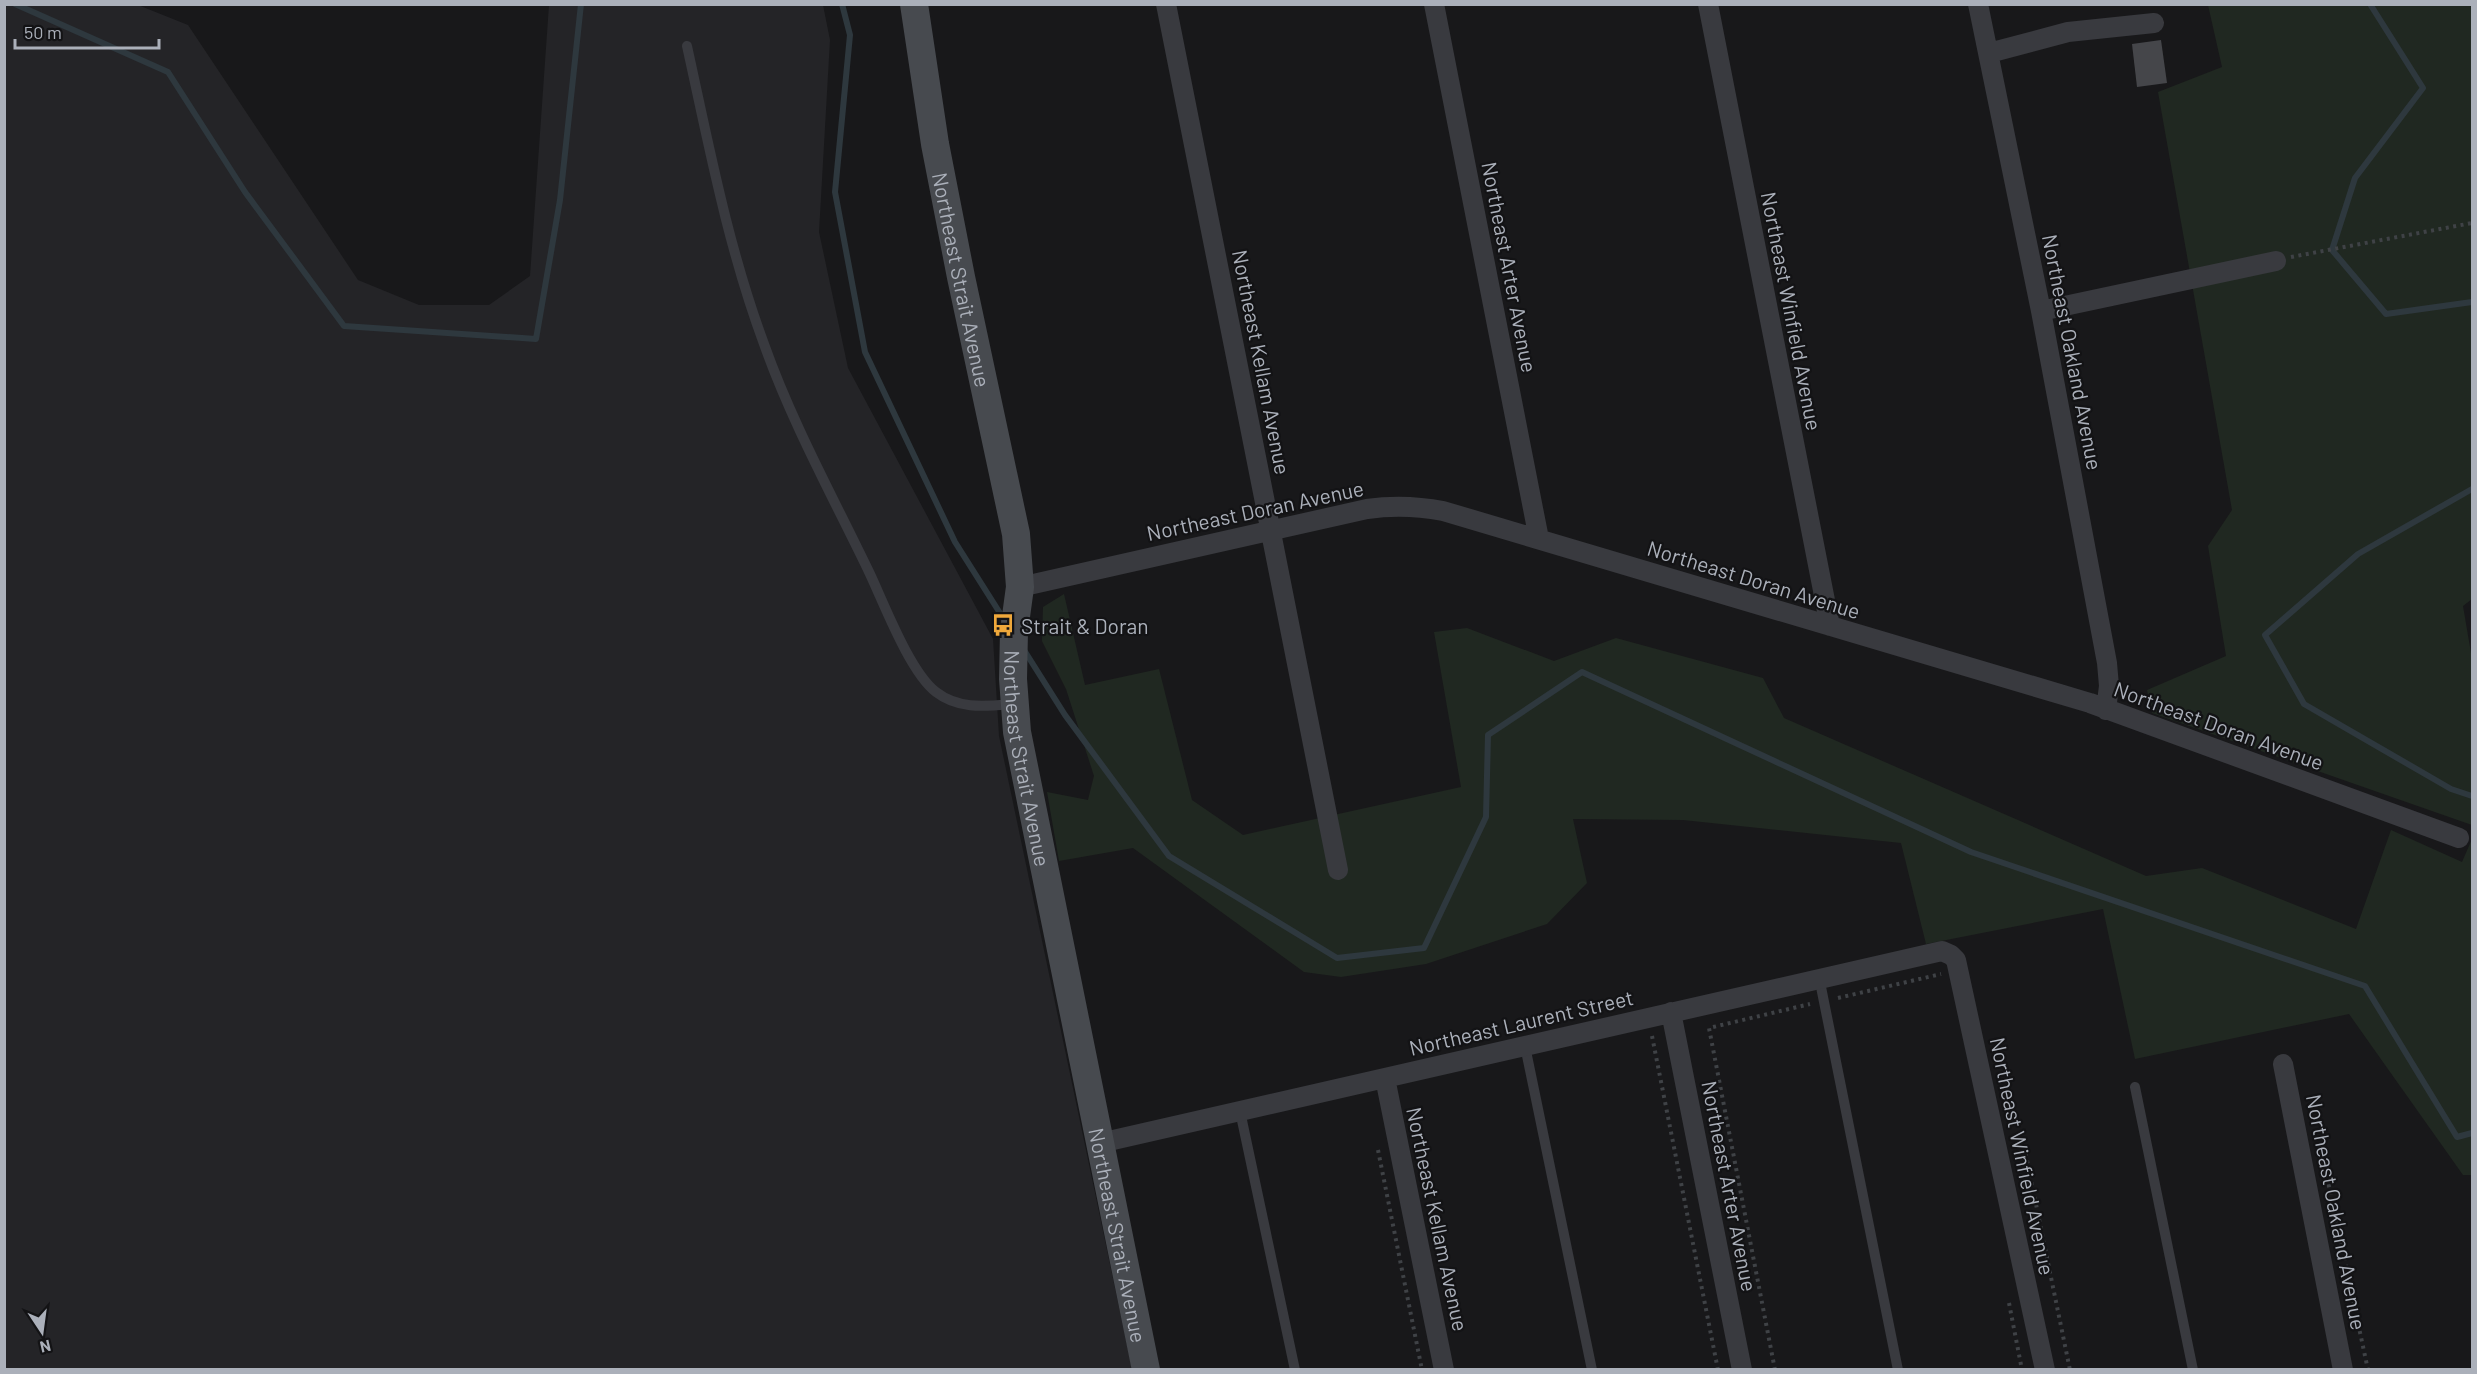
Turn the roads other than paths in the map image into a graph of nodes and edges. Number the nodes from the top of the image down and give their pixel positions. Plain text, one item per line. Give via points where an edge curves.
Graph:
1 (914, 4) edge
2 (1166, 4) edge
3 (1434, 4) edge
4 (1708, 4) edge
5 (1978, 4) edge
6 (2154, 23) dead end
7 (687, 46) dead end
8 (1989, 53) junction
9 (2276, 261) road end
10 (2041, 311) junction
11 (1271, 530) junction
12 (1539, 539) junction
13 (1020, 586) junction
14 (1830, 626) junction
15 (1014, 704) junction
16 (2106, 710) junction
17 (2459, 838) dead end
18 (1338, 870) dead end
19 (1951, 955) joint
20 (1819, 977) junction
21 (1671, 1012) junction
22 (1525, 1046) junction
23 (2283, 1065) dead end
24 (1385, 1078) junction
25 (2135, 1087) dead end
26 (1240, 1111) junction
27 (1100, 1143) junction
28 (1146, 1370) edge
29 (1295, 1370) edge
30 (1444, 1370) edge
31 (1592, 1370) edge
32 (1742, 1370) edge
33 (1898, 1370) edge
34 (2045, 1370) edge
35 (2193, 1370) edge
36 (2343, 1370) edge

1 - 13 main road, Northeast Strait Avenue via 935,144 1016,534
2 - 11 street, Northeast Kellam Avenue
3 - 12 street, Northeast Arter Avenue
4 - 14 street, Northeast Winfield Avenue
5 - 8 street, Northeast Oakland Avenue
6 - 8 street via 2068,32
7 - 15 lane via 724,217 764,346 902,642 924,681 950,702 981,706
8 - 10 street, Northeast Oakland Avenue
9 - 10 street
10 - 16 street, Northeast Oakland Avenue via 2107,663
11 - 12 street, Northeast Doran Avenue via 1367,509 1407,506 1443,511
11 - 13 street, Northeast Doran Avenue
11 - 18 street, Northeast Kellam Avenue
12 - 14 street, Northeast Doran Avenue
13 - 15 main road, Northeast Strait Avenue via 1014,631
14 - 16 street, Northeast Doran Avenue
15 - 27 main road, Northeast Strait Avenue
16 - 17 street, Northeast Doran Avenue
19 - 20 street, Northeast Laurent Street via 1936,951
19 - 34 street, Northeast Winfield Avenue via 1956,960
20 - 21 street, Northeast Laurent Street
20 - 33 lane
21 - 22 street, Northeast Laurent Street
21 - 32 street, Northeast Arter Avenue
22 - 24 street, Northeast Laurent Street
22 - 31 lane
23 - 36 street, Northeast Oakland Avenue
24 - 26 street, Northeast Laurent Street
24 - 30 street, Northeast Kellam Avenue
25 - 35 lane
26 - 27 street, Northeast Laurent Street
26 - 29 lane
27 - 28 main road, Northeast Strait Avenue

